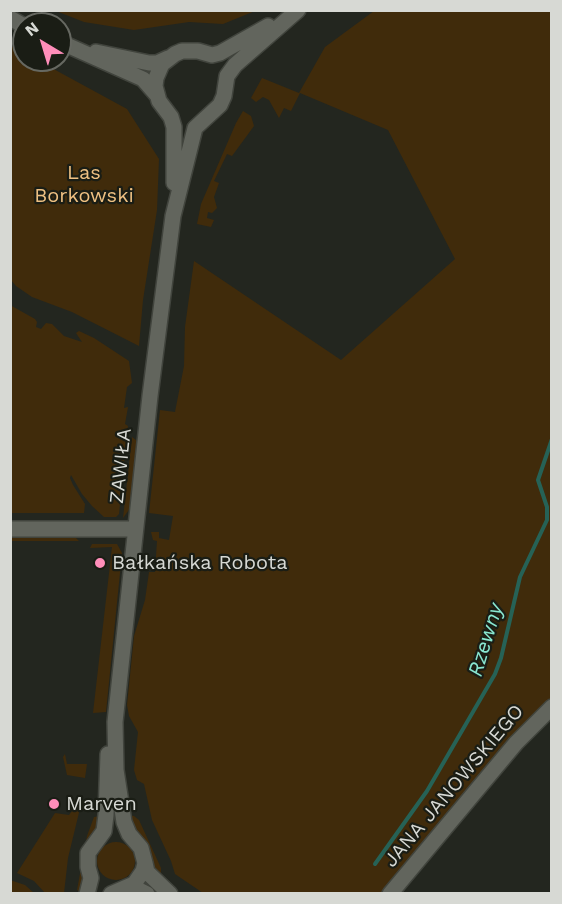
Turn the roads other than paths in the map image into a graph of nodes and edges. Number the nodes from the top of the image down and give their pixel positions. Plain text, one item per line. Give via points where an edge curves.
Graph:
1 (296, 10) edge
2 (72, 46) edge
3 (72, 48) edge
4 (205, 53) junction
5 (168, 58) junction
6 (226, 83) junction
7 (156, 94) junction
8 (164, 109) junction
9 (207, 117) junction
10 (173, 216) junction
11 (10, 529) edge
12 (135, 529) junction
13 (552, 706) edge
14 (115, 722) junction
15 (131, 837) junction
16 (99, 838) junction
17 (145, 863) junction
18 (90, 874) junction
19 (118, 890) edge
20 (87, 894) edge
21 (147, 894) edge
22 (170, 894) edge
23 (390, 894) edge

1 - 4 street, ZAWIŁA via 220,53
1 - 6 street, ZAWIŁA via 235,65
2 - 5 street, ZAWIŁA via 149,63
3 - 7 street via 143,79
4 - 5 street, ZAWIŁA via 190,50
4 - 6 street via 218,63
5 - 7 street via 156,78
6 - 9 street, ZAWIŁA via 220,105
7 - 8 street, ZAWIŁA
8 - 9 street via 189,120
8 - 10 street, ZAWIŁA via 175,130
9 - 10 street, ZAWIŁA via 193,132
10 - 12 street, ZAWIŁA
11 - 12 street
12 - 14 street, ZAWIŁA
13 - 23 street, JANA JANOWSKIEGO via 516,742
14 - 15 street, ZAWIŁA via 118,788
14 - 16 street, ZAWIŁA via 106,770 104,831
15 - 16 street via 117,832
15 - 17 street, ZAWIŁA via 141,848
16 - 18 street, ZAWIŁA via 88,853
17 - 19 street via 140,878
17 - 22 street, ZAWIŁA via 147,872
18 - 19 street via 99,884
18 - 20 street, ZAWIŁA
19 - 21 street via 134,887

